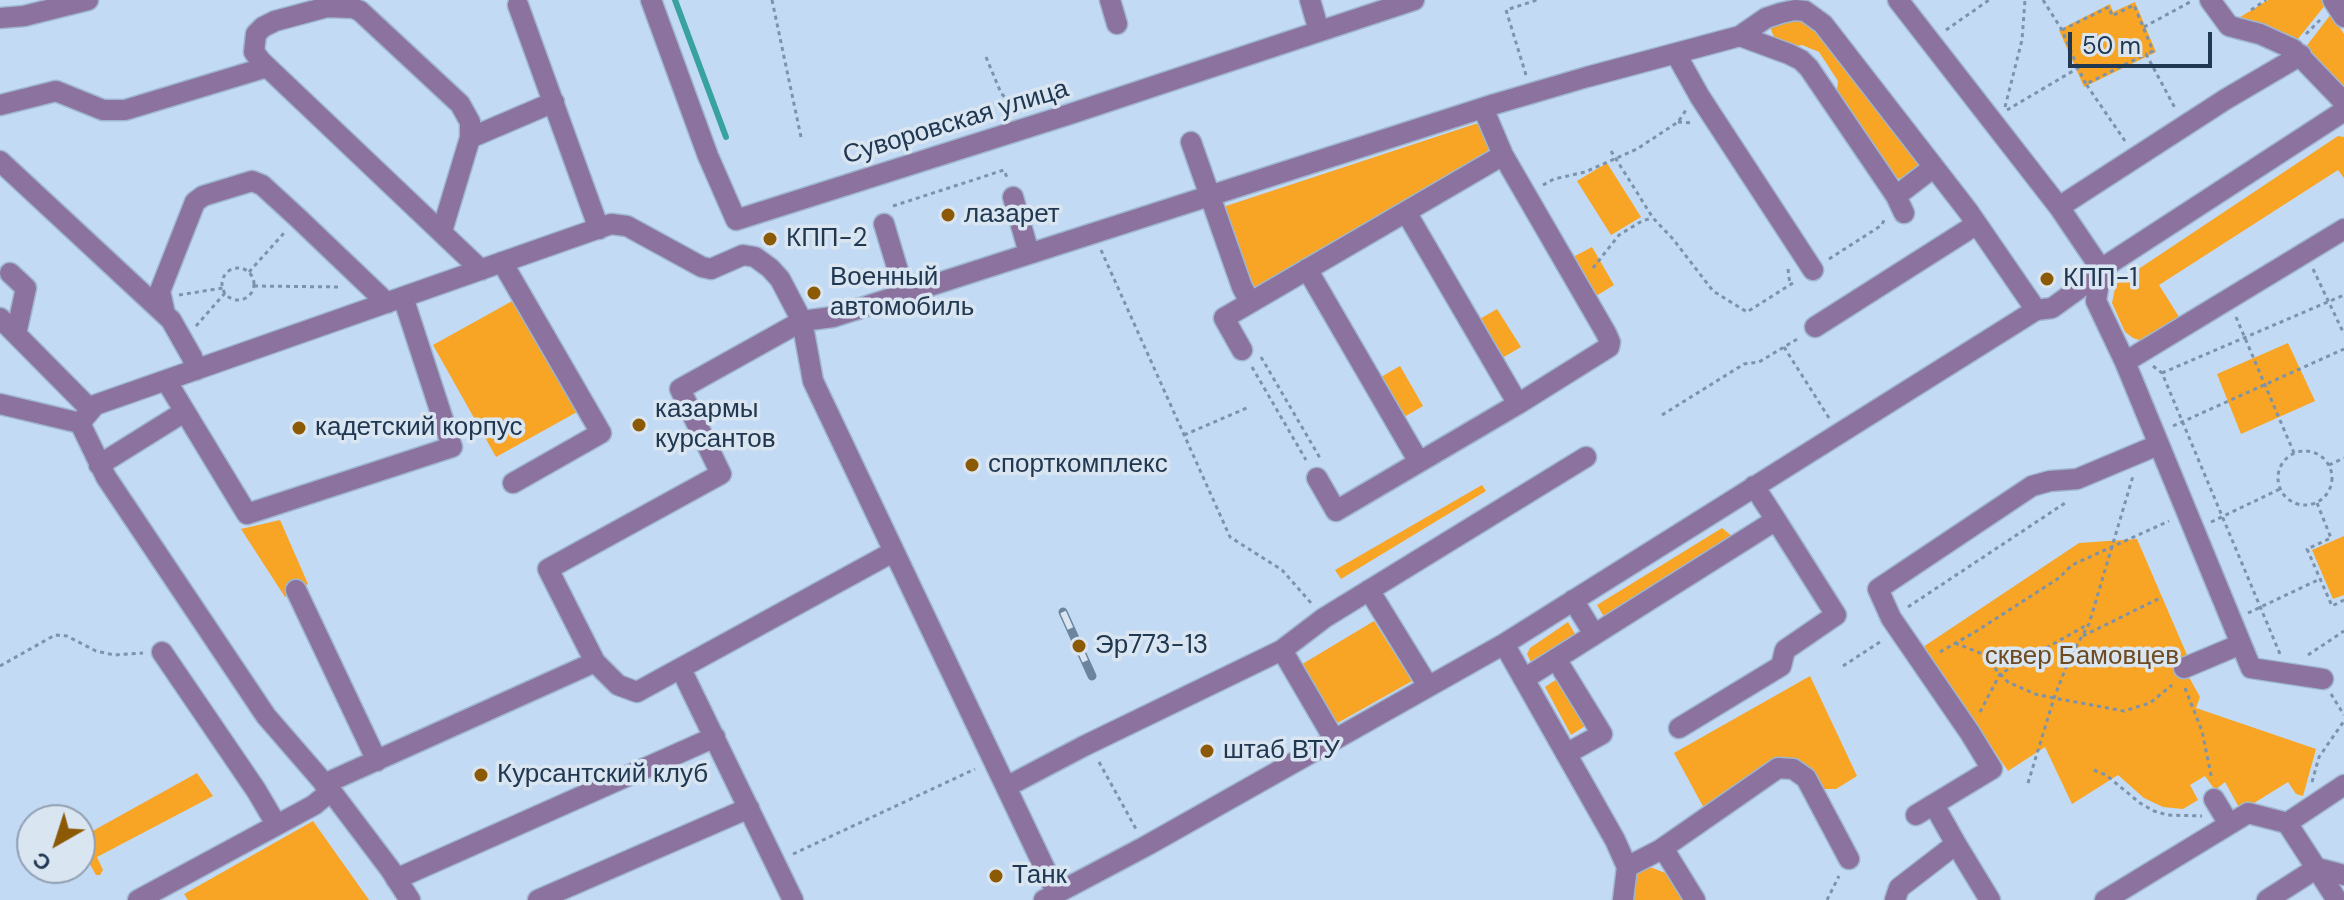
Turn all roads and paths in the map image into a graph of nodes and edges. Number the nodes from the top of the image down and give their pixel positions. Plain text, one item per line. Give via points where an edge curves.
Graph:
1 (88, 0) edge
2 (651, 0) edge
3 (772, 0) edge
4 (1110, 0) edge
5 (1310, 0) edge
6 (1414, 0) edge
7 (1537, 0) edge
8 (1898, 0) edge
9 (1989, 0) edge
10 (2025, 0) edge
11 (2043, 0) edge
12 (2194, 0) edge
13 (2210, 0) edge
14 (518, 5) dead end
15 (2328, 9) edge
16 (2344, 17) edge
17 (0, 18) edge
18 (1117, 24) dead end
19 (2143, 27) junction
20 (2062, 30) junction
21 (1319, 31) junction
22 (1740, 36) junction
23 (1930, 41) junction
24 (2297, 52) junction
25 (1676, 54) junction
26 (2146, 54) junction
27 (986, 57) dead end
28 (267, 67) junction
29 (2078, 68) junction
30 (2086, 84) junction
31 (1532, 93) junction
32 (554, 102) junction
33 (2344, 102) edge
34 (0, 105) edge
35 (1688, 107) dead end
36 (1483, 108) junction
37 (2344, 111) edge
38 (1678, 122) junction
39 (1703, 125) dead end
40 (2184, 125) junction
41 (1016, 132) junction
42 (801, 137) dead end
43 (470, 138) junction
44 (1191, 142) dead end
45 (1611, 151) dead end
46 (1503, 155) junction
47 (1616, 157) junction
48 (2135, 157) junction
49 (0, 161) edge
50 (1934, 167) junction
51 (1526, 195) junction
52 (1210, 196) junction
53 (1013, 197) joint
54 (2059, 207) junction
55 (1406, 212) junction
56 (298, 218) junction
57 (884, 224) joint
58 (1977, 224) junction
59 (599, 229) junction
60 (2344, 229) edge
61 (442, 231) junction
62 (1093, 233) junction
63 (2305, 252) junction
64 (1029, 253) junction
65 (502, 262) junction
66 (1307, 269) junction
67 (2101, 269) junction
68 (481, 270) junction
69 (1813, 270) dead end
70 (249, 272) junction
71 (10, 273) dead end
72 (254, 286) junction
73 (368, 287) junction
74 (224, 291) junction
75 (1583, 293) junction
76 (905, 294) junction
77 (2344, 295) edge
78 (2228, 299) junction
79 (395, 300) junction
80 (2329, 301) junction
81 (1250, 302) junction
82 (163, 306) junction
83 (2036, 310) junction
84 (0, 318) edge
85 (802, 321) junction
86 (1815, 327) joint
87 (16, 334) junction
88 (2344, 334) edge
89 (2245, 337) junction
90 (183, 341) junction
91 (1784, 347) junction
92 (2344, 349) edge
93 (1251, 353) junction
94 (2131, 358) junction
95 (196, 370) junction
96 (2162, 373) junction
97 (167, 382) junction
98 (2265, 385) junction
99 (0, 404) edge
100 (1518, 404) junction
101 (1249, 407) dead end
102 (184, 412) junction
103 (1662, 415) dead end
104 (85, 417) junction
105 (2183, 422) junction
106 (1839, 434) junction
107 (1184, 435) junction
108 (2151, 444) junction
109 (2294, 453) junction
110 (1586, 457) dead end
111 (2344, 458) edge
112 (1419, 462) junction
113 (99, 465) junction
114 (2329, 465) junction
115 (1318, 469) junction
116 (513, 483) dead end
117 (1754, 486) junction
118 (2280, 489) junction
119 (2075, 497) dead end
120 (2317, 503) junction
121 (2222, 516) junction
122 (1776, 520) junction
123 (2190, 522) junction
124 (2113, 545) junction
125 (893, 552) junction
126 (2320, 579) junction
127 (296, 590) dead end
128 (1369, 590) junction
129 (2162, 597) dead end
130 (1573, 600) junction
131 (2344, 600) edge
132 (2261, 607) junction
133 (1324, 618) junction
134 (2232, 620) junction
135 (1895, 624) junction
136 (2089, 624) junction
137 (2344, 631) edge
138 (1594, 634) junction
139 (2081, 637) junction
140 (1955, 643) junction
141 (1504, 644) junction
142 (2241, 644) junction
143 (1282, 650) junction
144 (162, 652) joint
145 (1556, 659) junction
146 (1922, 661) junction
147 (595, 662) junction
148 (0, 666) edge
149 (1843, 666) dead end
150 (681, 669) junction
151 (2182, 672) junction
152 (2287, 673) junction
153 (2000, 674) junction
154 (1524, 679) junction
155 (2323, 679) dead end
156 (1428, 686) junction
157 (2054, 698) junction
158 (2344, 721) edge
159 (1679, 728) dead end
160 (1970, 733) junction
161 (715, 737) junction
162 (1334, 739) junction
163 (1090, 744) junction
164 (1566, 754) junction
165 (377, 761) junction
166 (983, 765) dead end
167 (2094, 770) dead end
168 (2028, 783) dead end
169 (2344, 785) edge
170 (1006, 787) junction
171 (328, 788) junction
172 (2214, 799) joint
173 (749, 808) junction
174 (2295, 818) junction
175 (276, 824) junction
176 (2229, 824) junction
177 (1956, 844) junction
178 (1146, 846) junction
179 (1663, 848) junction
180 (1849, 859) joint
181 (775, 863) junction
182 (1627, 867) junction
183 (2317, 868) junction
184 (2344, 875) edge
185 (396, 879) junction
186 (1050, 896) edge
187 (138, 900) edge
188 (410, 900) edge
189 (538, 900) edge
190 (793, 900) edge
191 (1623, 900) edge
192 (1695, 900) edge
193 (1827, 900) edge
194 (1895, 900) edge
195 (1990, 900) edge
196 (2105, 900) edge
197 (2267, 900) edge
198 (2337, 900) edge

1 - 17 street
2 - 41 street, Суворовская улица via 736,220
3 - 42 path
4 - 18 street
5 - 21 street
6 - 21 street, Суворовская улица
7 - 31 path via 1506,10
8 - 23 street
9 - 23 path
10 - 29 path via 2022,40 2004,111
11 - 20 path
12 - 19 path
13 - 24 street via 2229,26
14 - 32 street
15 - 16 street
15 - 24 path
19 - 20 path via 2134,5 2112,16 2109,7
19 - 26 path via 2153,51
20 - 29 path
21 - 41 street, Суворовская улица
22 - 25 street
22 - 50 street via 1781,13 1805,11 1814,16
22 - 50 street via 1801,60 1900,204
23 - 54 street
24 - 33 street
24 - 40 street
25 - 31 street
25 - 69 street
26 - 30 path
26 - 40 path
27 - 41 path via 1009,102
28 - 34 street via 125,110 103,110 56,91
28 - 43 street via 254,52 256,34 263,27 327,7 353,8 460,104 470,122
28 - 61 street
29 - 30 path
30 - 48 path
31 - 36 street
32 - 43 street
32 - 59 street
35 - 38 path
36 - 46 street
36 - 52 street
37 - 67 street
38 - 39 path
38 - 47 path
40 - 48 street
43 - 61 street
44 - 52 street
45 - 47 path
46 - 51 street
46 - 55 street
47 - 51 path
47 - 75 path via 1653,218 1612,241 1590,272
48 - 54 street
49 - 82 street
50 - 58 street
51 - 75 street
52 - 62 street
52 - 81 street
53 - 57 path via 1004,170 880,211
53 - 64 street
54 - 67 street
55 - 66 street
55 - 100 street
56 - 70 path
56 - 73 street
56 - 82 street via 252,181 203,196 195,202 160,291
57 - 76 street
58 - 83 street
58 - 86 street
59 - 65 street
59 - 85 street via 620,223 711,269 743,255 755,257 780,279
60 - 63 street
61 - 68 street
62 - 64 street
62 - 107 path
63 - 78 street
63 - 80 path
64 - 76 street
65 - 68 street
65 - 116 street via 601,433
66 - 81 street
66 - 112 street
67 - 83 street via 2052,308
67 - 94 street via 2096,301
68 - 79 street
70 - 72 path
70 - 74 path via 230,270 223,278
71 - 87 street via 26,288
72 - 73 path
72 - 74 path via 244,298 234,299
73 - 79 street
74 - 82 path
74 - 90 path
75 - 100 street via 1609,347
76 - 85 street
77 - 80 path
78 - 89 path
78 - 94 street
79 - 95 street
79 - 102 street via 452,447 247,514
80 - 88 path
80 - 89 path
81 - 93 street via 1224,318
82 - 90 street
83 - 106 street
84 - 87 street
85 - 125 street via 813,381
85 - 147 street via 680,389 721,474 548,569
86 - 91 path
87 - 104 street
89 - 96 path
89 - 98 path
90 - 95 street
91 - 103 path via 1759,362 1744,364
91 - 106 path
92 - 98 path
93 - 115 path
93 - 115 path
94 - 96 path
94 - 108 street
95 - 97 street
96 - 105 path
97 - 102 street
97 - 104 street via 95,405
98 - 105 path
98 - 109 path
99 - 104 street
100 - 112 street
101 - 107 path
102 - 113 street
104 - 113 street
105 - 108 path
105 - 121 path
106 - 117 street
107 - 133 path via 1230,537 1282,570
108 - 123 street
108 - 124 path
108 - 135 street via 2077,479 2032,486 1878,589
109 - 114 path via 2310,451
109 - 118 path via 2281,464
110 - 128 street
111 - 114 path
112 - 115 street via 1336,511
113 - 171 street via 266,716
114 - 120 path via 2332,482
117 - 122 street
117 - 130 street
118 - 120 path via 2292,502
118 - 121 path
119 - 135 path
120 - 126 path via 2331,538 2307,549
121 - 123 path
121 - 132 path
122 - 138 street
122 - 159 street via 1836,615 1785,650 1781,666
123 - 124 path
123 - 134 street
124 - 136 path
124 - 140 path via 2072,565
125 - 150 street
125 - 170 street
126 - 131 path via 2332,606
126 - 132 path
127 - 165 street
128 - 133 street
128 - 156 street
129 - 139 path
130 - 138 street
130 - 141 street
132 - 134 path
132 - 152 path
133 - 143 street
134 - 142 street
135 - 146 street
135 - 149 path
136 - 139 path
136 - 153 path
137 - 152 path
138 - 145 street
139 - 157 path
140 - 146 path
140 - 153 path via 1980,653
141 - 154 street
141 - 156 street
142 - 151 street
142 - 152 street via 2251,668
143 - 162 street
143 - 163 street
144 - 148 path via 114,655 55,635
144 - 175 street
145 - 154 street
145 - 164 street via 1602,734
146 - 160 street
147 - 150 street via 618,685 637,692
147 - 165 street
150 - 161 street
151 - 157 path via 2158,699 2133,710
151 - 172 path via 2202,731
152 - 155 street
153 - 157 path via 2018,687
153 - 160 path
154 - 164 street
156 - 162 street
157 - 168 path
158 - 174 path via 2319,757
160 - 177 street via 1992,769 1925,810
161 - 173 street
161 - 185 street
162 - 178 street
163 - 170 street
163 - 178 path
164 - 182 street
165 - 171 street
166 - 181 path
167 - 176 path via 2154,811
169 - 174 street
170 - 186 street
171 - 175 street via 314,805
171 - 185 street
172 - 176 street
173 - 181 street
173 - 189 street
174 - 176 street via 2248,813
174 - 183 street
175 - 187 street
176 - 196 street
177 - 194 street via 1899,888
177 - 195 street
178 - 186 street
179 - 180 street via 1778,768 1793,769 1806,778
179 - 182 street
179 - 192 street
180 - 193 path
181 - 190 street
182 - 191 street
183 - 184 street
183 - 197 street
183 - 198 street
185 - 188 street

